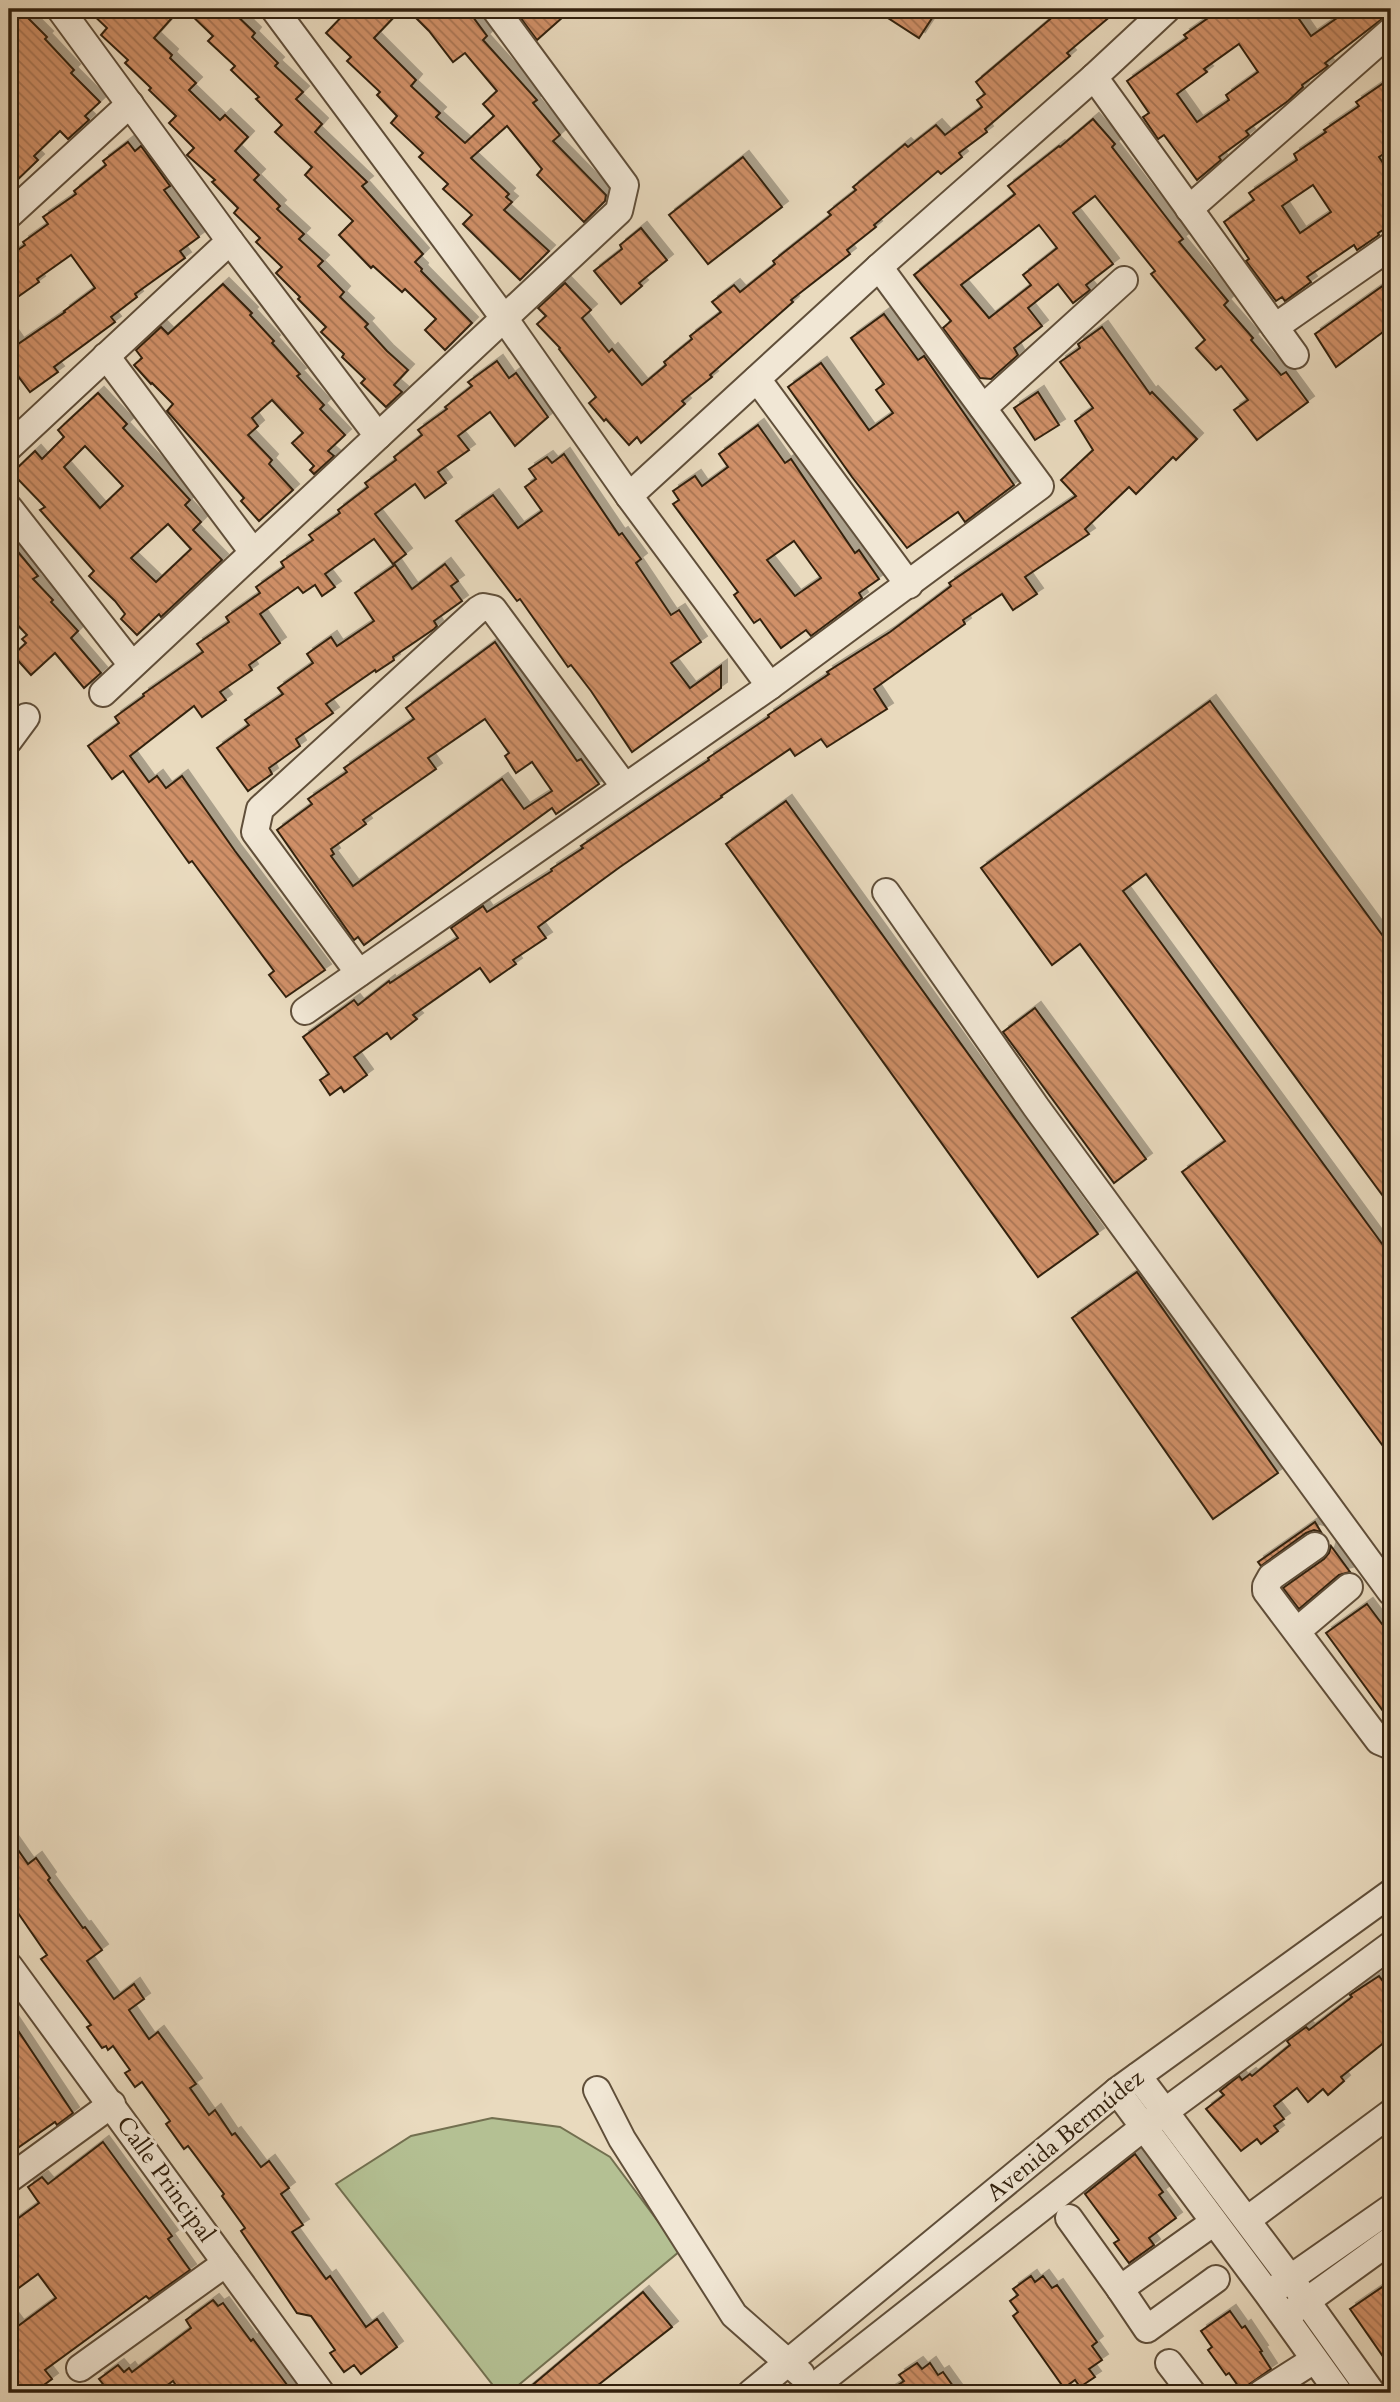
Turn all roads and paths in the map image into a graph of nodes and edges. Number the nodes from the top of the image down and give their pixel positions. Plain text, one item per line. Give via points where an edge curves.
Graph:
1 (60, 9) edge
2 (495, 9) edge
3 (1167, 9) edge
4 (281, 11) edge
5 (1391, 31) edge
6 (1094, 77) junction
7 (130, 104) junction
8 (1189, 209) junction
9 (9, 215) edge
10 (230, 241) junction
11 (1391, 246) edge
12 (879, 267) junction
13 (1124, 280) dead end
14 (504, 318) junction
15 (1275, 327) junction
16 (1295, 355) dead end
17 (107, 356) junction
18 (757, 379) junction
19 (983, 408) junction
20 (377, 436) junction
21 (9, 447) edge
22 (629, 496) junction
23 (9, 508) edge
24 (253, 552) junction
25 (909, 585) junction
26 (132, 665) junction
27 (770, 686) junction
28 (103, 693) dead end
29 (26, 717) dead end
30 (9, 740) edge
31 (625, 787) junction
32 (886, 892) dead end
33 (359, 973) junction
34 (305, 1011) dead end
35 (1315, 1546) dead end
36 (1349, 1587) dead end
37 (1391, 1592) edge
38 (1297, 1631) junction
39 (1391, 1746) edge
40 (1391, 1893) edge
41 (1391, 1945) edge
42 (9, 1966) edge
43 (1128, 2084) junction
44 (597, 2090) dead end
45 (112, 2105) junction
46 (1391, 2113) edge
47 (1154, 2119) junction
48 (9, 2179) edge
49 (1391, 2208) edge
50 (1069, 2218) dead end
51 (1247, 2220) junction
52 (1213, 2222) junction
53 (1391, 2240) edge
54 (226, 2263) junction
55 (1290, 2278) junction
56 (1216, 2279) dead end
57 (1120, 2289) junction
58 (1268, 2294) junction
59 (1306, 2301) junction
60 (1284, 2317) junction
61 (1314, 2360) junction
62 (788, 2362) junction
63 (1169, 2363) dead end
64 (80, 2368) dead end
65 (813, 2391) edge
66 (321, 2393) edge
67 (751, 2393) edge
68 (1192, 2393) edge
69 (1262, 2393) edge
70 (1339, 2393) edge
71 (1372, 2393) edge

1 - 7 street
2 - 14 street via 625,185 619,211
3 - 6 street
4 - 14 street
5 - 8 street
6 - 8 street
6 - 12 street
7 - 9 street
7 - 10 street
8 - 15 street
10 - 17 street
10 - 20 street
11 - 15 street
12 - 18 street
12 - 19 street
13 - 19 street
14 - 20 street
14 - 22 street
15 - 16 street
17 - 21 street
17 - 24 street
18 - 22 street
18 - 25 street
19 - 25 street via 1040,486
20 - 24 street
22 - 27 street
23 - 26 street
24 - 26 street
25 - 27 street
26 - 28 street
27 - 31 street
29 - 30 street
31 - 33 street
31 - 33 street via 493,609 482,607 260,809 256,832
32 - 37 street via 1036,1107
33 - 34 street
35 - 38 street via 1271,1577 1266,1586
36 - 38 street
38 - 39 street via 1378,1741
40 - 43 street, Avenida Bermúdez
41 - 47 street, Avenida Bermúdez
42 - 45 street, Calle Principal
43 - 47 street
43 - 62 street, Avenida Bermúdez
44 - 62 street via 622,2139 734,2315
45 - 48 street
45 - 54 street, Calle Principal
46 - 51 street
47 - 51 street
47 - 52 street
47 - 65 street, Avenida Bermúdez
49 - 55 street
50 - 57 street
51 - 55 street
52 - 57 street
52 - 58 street
53 - 59 street
54 - 64 street
54 - 66 street, Calle Principal
55 - 58 street
55 - 59 street
56 - 57 street via 1147,2329
58 - 60 street
59 - 60 street
59 - 71 street
60 - 61 street
61 - 69 street
61 - 70 street
62 - 65 street
62 - 67 street, Avenida Bermúdez
63 - 68 street

